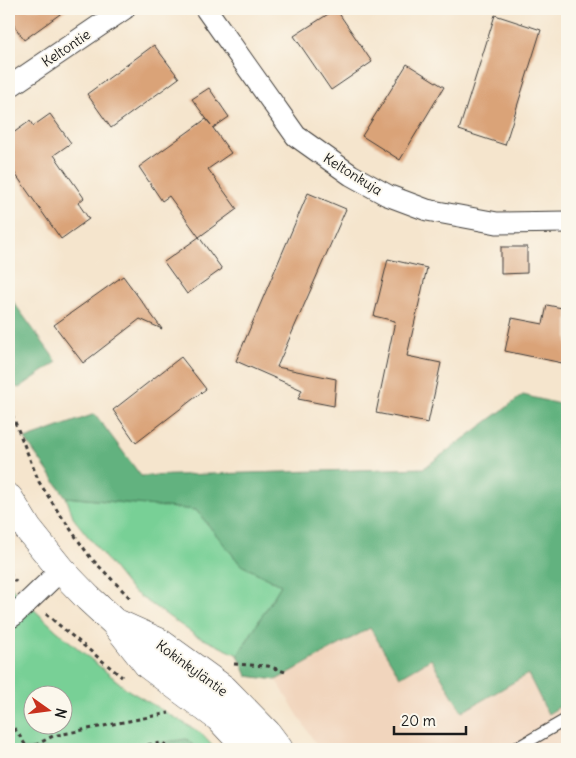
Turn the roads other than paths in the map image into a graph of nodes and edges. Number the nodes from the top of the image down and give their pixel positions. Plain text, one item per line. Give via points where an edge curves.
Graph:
1 (124, 9) edge
2 (206, 9) edge
3 (9, 88) edge
4 (567, 222) edge
5 (9, 498) edge
6 (61, 570) junction
7 (9, 615) edge
8 (114, 622) junction
9 (567, 719) edge
10 (248, 749) edge
11 (279, 749) edge
12 (516, 749) edge

1 - 3 street, Keltontie
2 - 4 street, Keltonkuja via 296,136 351,175 386,195 427,210 497,223
5 - 6 main road, Kokinkyläntie via 28,529
6 - 7 street via 13,616
6 - 8 main road, Kokinkyläntie
8 - 10 main road, Kokinkyläntie via 148,664 219,718
8 - 11 main road, Kokinkyläntie via 159,642 224,688
9 - 12 lane

